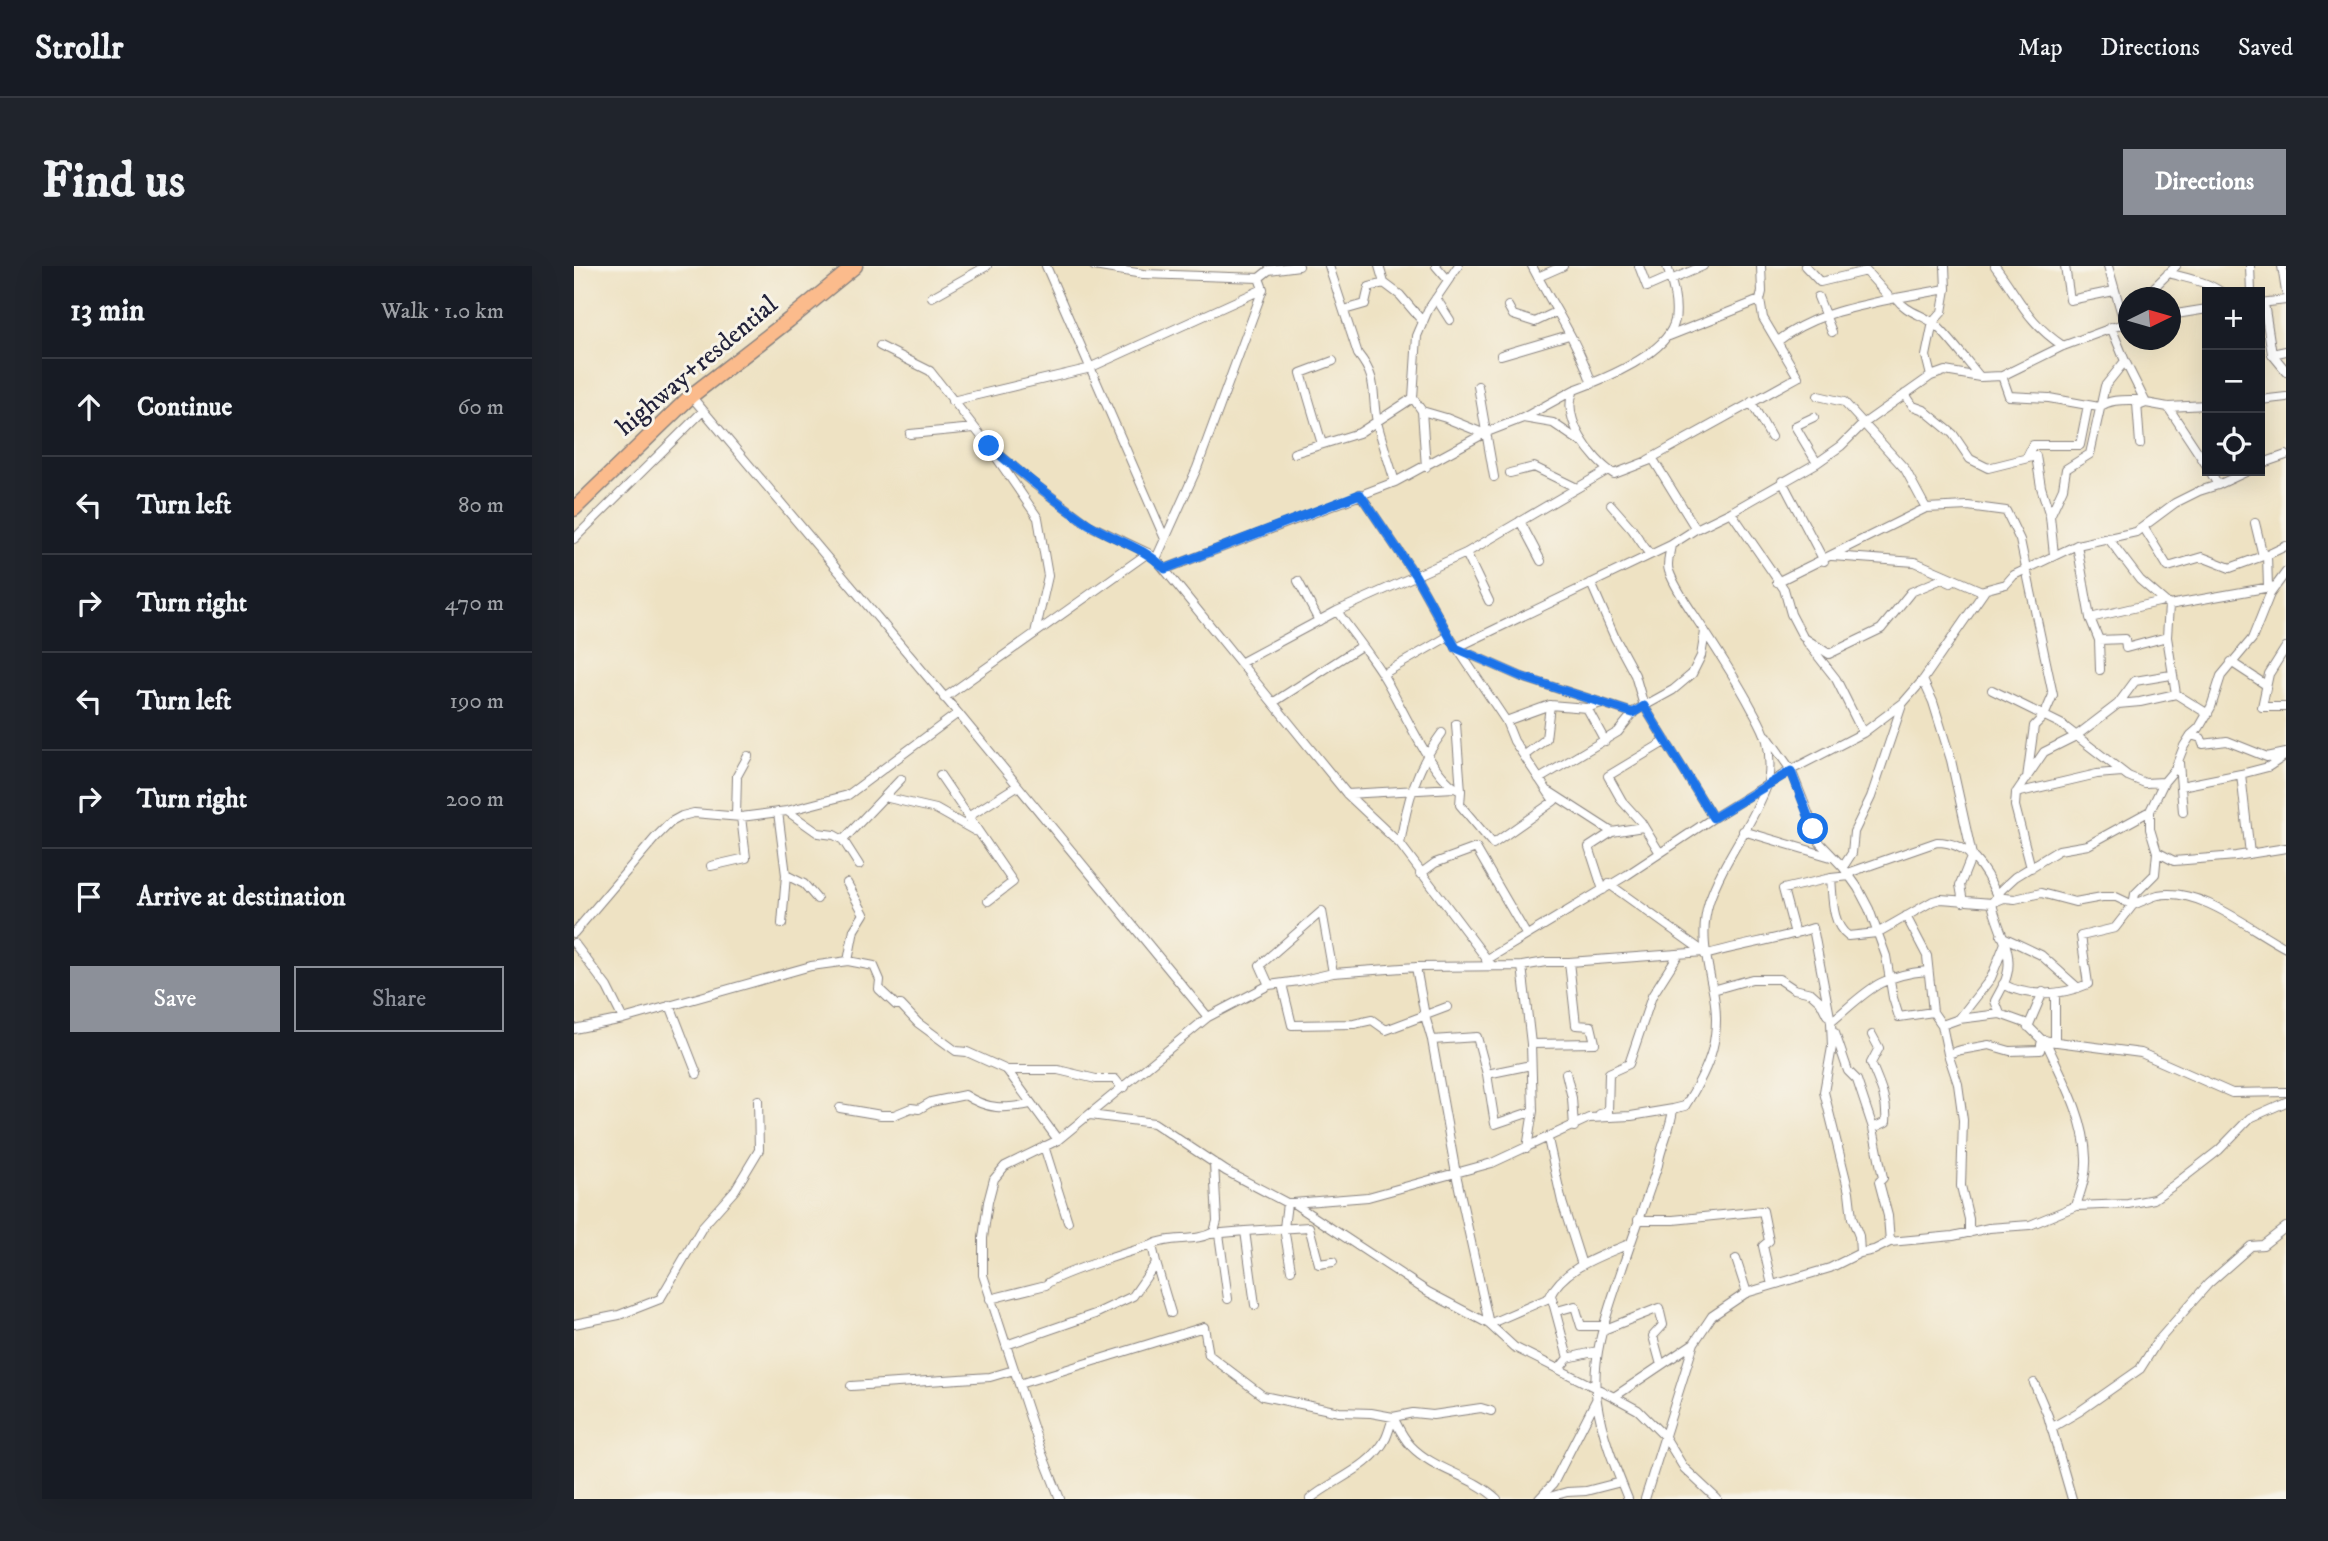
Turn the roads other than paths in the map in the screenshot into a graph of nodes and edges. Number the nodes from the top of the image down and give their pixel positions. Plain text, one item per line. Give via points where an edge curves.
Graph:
1 (855, 266) edge
2 (987, 266) edge
3 (1046, 266) edge
4 (1094, 266) edge
5 (1299, 266) edge
6 (1329, 266) edge
7 (1379, 266) edge
8 (1436, 266) edge
9 (1458, 266) edge
10 (1532, 266) edge
11 (1563, 266) edge
12 (1639, 266) edge
13 (1667, 266) edge
14 (1703, 266) edge
15 (1761, 266) edge
16 (1805, 266) edge
17 (1945, 266) edge
18 (1996, 266) edge
19 (2064, 266) edge
20 (2108, 266) edge
21 (2250, 266) edge
22 (2281, 266) edge
23 (2172, 269) edge
24 (1538, 277) junction
25 (1259, 278) junction
26 (1671, 278) junction
27 (1448, 280) junction
28 (1384, 283) junction
29 (2154, 287) edge
30 (2214, 287) edge
31 (2251, 287) edge
32 (1263, 289) junction
33 (1946, 289) junction
34 (2114, 291) junction
35 (2286, 292) edge
36 (932, 297) dead end
37 (1818, 297) dead end
38 (1436, 298) junction
39 (1894, 298) junction
40 (1760, 300) junction
41 (2286, 300) edge
42 (2118, 301) edge
43 (2265, 302) edge
44 (1508, 306) dead end
45 (1344, 310) junction
46 (2202, 310) edge
47 (1556, 312) junction
48 (2181, 313) edge
49 (1824, 317) junction
50 (1450, 320) dead end
51 (2265, 321) edge
52 (1423, 322) junction
53 (1933, 323) junction
54 (2118, 325) edge
55 (2111, 327) junction
56 (1832, 332) dead end
57 (1569, 335) junction
58 (1669, 336) junction
59 (1778, 341) junction
60 (880, 346) dead end
61 (2063, 346) junction
62 (2286, 351) edge
63 (2272, 354) junction
64 (1501, 355) dead end
65 (2125, 360) junction
66 (1333, 361) dead end
67 (1090, 368) junction
68 (2286, 371) edge
69 (1931, 376) junction
70 (2003, 376) junction
71 (1980, 377) junction
72 (1592, 384) junction
73 (1478, 386) dead end
74 (1574, 390) junction
75 (1905, 394) junction
76 (691, 396) junction
77 (1818, 396) dead end
78 (2286, 397) edge
79 (1413, 398) junction
80 (2265, 399) edge
81 (2137, 400) junction
82 (952, 401) junction
83 (1751, 402) junction
84 (2146, 403) junction
85 (2088, 405) junction
86 (2202, 405) edge
87 (2099, 407) junction
88 (2168, 407) junction
89 (703, 411) junction
90 (1422, 411) junction
91 (1814, 417) dead end
92 (1523, 418) junction
93 (1377, 420) junction
94 (1863, 424) junction
95 (974, 428) junction
96 (1486, 433) junction
97 (911, 434) dead end
98 (1771, 437) dead end
99 (1322, 444) junction
100 (1583, 444) junction
101 (2140, 444) dead end
102 (989, 446) junction
103 (1294, 453) dead end
104 (2286, 455) edge
105 (2027, 457) junction
106 (2202, 458) edge
107 (2265, 462) edge
108 (1643, 463) junction
109 (1817, 463) junction
110 (1426, 467) junction
111 (1608, 470) junction
112 (1510, 473) dead end
113 (2213, 476) edge
114 (2237, 476) edge
115 (1494, 477) dead end
116 (1782, 481) junction
117 (1395, 482) junction
118 (2218, 485) junction
119 (1577, 488) junction
120 (1360, 494) junction
121 (1611, 505) dead end
122 (1926, 508) junction
123 (574, 509) edge
124 (1731, 512) junction
125 (2050, 516) junction
126 (1520, 521) junction
127 (2255, 523) dead end
128 (2144, 528) junction
129 (1696, 529) junction
130 (2108, 538) junction
131 (574, 539) edge
132 (1165, 539) junction
133 (1671, 545) junction
134 (2077, 545) junction
135 (2286, 546) edge
136 (1466, 553) junction
137 (1650, 555) junction
138 (2054, 555) junction
139 (2265, 555) junction
140 (1152, 556) junction
141 (1828, 558) junction
142 (1541, 561) dead end
143 (1165, 569) junction
144 (2025, 569) junction
145 (2286, 572) edge
146 (1415, 575) junction
147 (1298, 581) dead end
148 (1777, 582) junction
149 (1591, 583) junction
150 (2272, 586) junction
151 (1984, 592) junction
152 (1489, 601) dead end
153 (2166, 603) junction
154 (1337, 611) junction
155 (2090, 618) junction
156 (1319, 621) junction
157 (1035, 632) junction
158 (1705, 632) junction
159 (1449, 636) junction
160 (1803, 637) junction
161 (2167, 637) junction
162 (2099, 640) junction
163 (1361, 646) junction
164 (2286, 647) edge
165 (1456, 648) junction
166 (1242, 662) junction
167 (2231, 662) junction
168 (2100, 670) dead end
169 (1383, 674) junction
170 (2171, 675) junction
171 (1923, 680) junction
172 (2266, 685) junction
173 (1992, 690) dead end
174 (2176, 694) junction
175 (944, 698) junction
176 (1274, 702) junction
177 (1601, 702) junction
178 (1903, 703) junction
179 (2118, 704) junction
180 (1550, 705) junction
181 (1644, 706) junction
182 (2286, 707) edge
183 (1587, 709) junction
184 (958, 713) junction
185 (1633, 713) junction
186 (2208, 714) junction
187 (2044, 716) junction
188 (1506, 721) junction
189 (1456, 724) dead end
190 (1443, 733) dead end
191 (1863, 733) junction
192 (1765, 734) junction
193 (2191, 735) junction
194 (2076, 736) junction
195 (1605, 741) junction
196 (1666, 741) junction
197 (2286, 754) edge
198 (1525, 755) junction
199 (748, 756) dead end
200 (1428, 757) junction
201 (2179, 760) junction
202 (1791, 771) junction
203 (2122, 772) junction
204 (2241, 774) junction
205 (940, 775) dead end
206 (2027, 778) junction
207 (901, 779) dead end
208 (1539, 779) junction
209 (2164, 782) junction
210 (1017, 786) junction
211 (1768, 786) junction
212 (2181, 786) junction
213 (1545, 788) junction
214 (1411, 789) junction
215 (1457, 790) junction
216 (2016, 793) junction
217 (1347, 794) junction
218 (884, 797) junction
219 (782, 811) junction
220 (2150, 811) junction
221 (2183, 812) dead end
222 (738, 816) junction
223 (968, 817) junction
224 (1713, 818) junction
225 (1643, 827) junction
226 (1743, 831) junction
227 (1612, 832) junction
228 (980, 834) junction
229 (843, 840) junction
230 (1399, 844) junction
231 (2286, 848) edge
232 (2157, 852) junction
233 (1660, 853) junction
234 (2250, 853) junction
235 (1972, 855) junction
236 (1835, 858) junction
237 (859, 865) dead end
238 (710, 866) dead end
239 (2031, 868) junction
240 (1847, 872) junction
241 (1420, 874) junction
242 (786, 875) junction
243 (1832, 877) junction
244 (847, 883) dead end
245 (1606, 887) junction
246 (817, 899) dead end
247 (1995, 899) junction
248 (988, 901) dead end
249 (1963, 902) junction
250 (2133, 905) junction
251 (1906, 916) junction
252 (782, 924) dead end
253 (574, 933) edge
254 (1877, 933) junction
255 (1526, 934) junction
256 (1795, 934) junction
257 (2003, 940) junction
258 (574, 943) edge
259 (2286, 948) edge
260 (1704, 954) junction
261 (1678, 955) junction
262 (848, 961) junction
263 (1569, 962) junction
264 (1489, 963) junction
265 (1522, 966) junction
266 (1416, 967) junction
267 (1927, 971) junction
268 (1332, 973) junction
269 (1889, 978) junction
270 (1282, 984) junction
271 (2003, 984) junction
272 (1269, 985) junction
273 (2078, 988) junction
274 (1713, 990) junction
275 (2043, 992) junction
276 (2055, 994) junction
277 (670, 1005) junction
278 (1447, 1007) dead end
279 (1933, 1012) junction
280 (2000, 1014) junction
281 (1208, 1017) junction
282 (1425, 1017) junction
283 (623, 1019) junction
284 (1959, 1019) junction
285 (1831, 1022) junction
286 (1942, 1025) junction
287 (2028, 1027) junction
288 (574, 1029) edge
289 (1872, 1035) dead end
290 (1432, 1040) junction
291 (2043, 1040) junction
292 (2055, 1042) junction
293 (1531, 1044) junction
294 (1948, 1054) junction
295 (1531, 1065) junction
296 (1007, 1070) junction
297 (1566, 1073) dead end
298 (696, 1074) dead end
299 (1487, 1074) junction
300 (1125, 1087) junction
301 (2286, 1092) edge
302 (758, 1100) dead end
303 (2286, 1102) edge
304 (1030, 1104) junction
305 (840, 1108) dead end
306 (1673, 1109) junction
307 (1534, 1111) junction
308 (1090, 1115) junction
309 (1589, 1118) junction
310 (1574, 1127) junction
311 (1873, 1128) junction
312 (1548, 1139) junction
313 (1058, 1140) junction
314 (1044, 1146) junction
315 (1527, 1148) junction
316 (1214, 1163) junction
317 (1456, 1174) junction
318 (1290, 1203) junction
319 (2076, 1206) junction
320 (1638, 1220) junction
321 (1068, 1222) dead end
322 (2286, 1227) edge
323 (1284, 1228) junction
324 (1245, 1231) junction
325 (1969, 1233) junction
326 (1215, 1234) junction
327 (1890, 1242) junction
328 (1631, 1243) junction
329 (1152, 1245) junction
330 (1860, 1253) junction
331 (1736, 1259) dead end
332 (1334, 1262) dead end
333 (1156, 1263) junction
334 (1582, 1265) junction
335 (1292, 1270) dead end
336 (1772, 1285) junction
337 (1747, 1293) junction
338 (1551, 1295) junction
339 (990, 1299) junction
340 (1228, 1299) dead end
341 (1255, 1306) dead end
342 (1557, 1311) junction
343 (1171, 1313) dead end
344 (574, 1324) edge
345 (1489, 1324) junction
346 (1604, 1328) junction
347 (1693, 1343) junction
348 (1006, 1345) junction
349 (1597, 1351) junction
350 (1569, 1358) junction
351 (1661, 1365) junction
352 (1559, 1369) junction
353 (1014, 1370) junction
354 (2034, 1383) dead end
355 (1019, 1384) junction
356 (851, 1386) dead end
357 (1595, 1388) junction
358 (1614, 1397) junction
359 (1596, 1401) junction
360 (1491, 1411) dead end
361 (1393, 1417) junction
362 (2051, 1428) junction
363 (1665, 1437) junction
364 (1621, 1482) junction
365 (1059, 1499) edge
366 (1310, 1499) edge
367 (1497, 1499) edge
368 (1540, 1499) edge
369 (1628, 1499) edge
370 (1645, 1499) edge
371 (1717, 1499) edge
372 (2072, 1499) edge

1 - 76 highway, highway+resdential
2 - 36 street
3 - 67 street
4 - 25 street via 1143,274
5 - 25 street via 1269,270
6 - 45 street
7 - 28 street
8 - 27 street
9 - 27 street
10 - 24 street
11 - 24 street
12 - 26 street via 1647,287
13 - 26 street
14 - 26 street
15 - 40 street
16 - 39 street via 1820,282 1866,271
17 - 33 street
18 - 61 street via 2038,327
19 - 34 street via 2070,300
20 - 34 street
21 - 31 street
22 - 35 street
23 - 29 street
23 - 30 street
24 - 47 street
25 - 32 street
26 - 58 street via 1675,319
27 - 38 street
28 - 45 street via 1369,287 1366,304
28 - 52 street
32 - 67 street
32 - 132 street via 1197,468
33 - 39 street
33 - 53 street via 1942,312
34 - 42 street
37 - 49 street
38 - 50 street
38 - 52 street
39 - 49 street
39 - 53 street
40 - 58 street
40 - 59 street via 1762,318
41 - 43 street
44 - 47 street via 1513,315 1535,322
45 - 93 street via 1358,354 1374,383
46 - 48 street
47 - 57 street
49 - 56 street
49 - 59 street via 1797,326
51 - 63 street
52 - 79 street via 1417,336
53 - 69 street via 1926,356
53 - 71 street
54 - 55 street
55 - 61 street
55 - 65 street
57 - 64 street
57 - 72 street via 1584,358
58 - 72 street via 1651,353
59 - 83 street via 1798,377
60 - 82 street via 930,371
61 - 70 street
62 - 63 street
63 - 68 street
65 - 84 street
65 - 87 street via 2105,386
66 - 99 street via 1301,373
67 - 82 street
67 - 132 street
69 - 71 street via 1945,371
69 - 75 street
70 - 71 street
70 - 85 street via 2009,396
72 - 74 street
73 - 96 street
74 - 92 street
74 - 100 street via 1570,405
75 - 94 street
75 - 105 street via 1953,434 1970,458 1988,468
76 - 89 street
76 - 123 highway, highway+resdential
77 - 94 street via 1844,402
78 - 80 street
79 - 90 street
79 - 93 street
81 - 84 street via 2138,406
81 - 87 street via 2109,401
81 - 101 street
82 - 95 street
83 - 98 street
83 - 108 street
84 - 88 street
85 - 87 street
85 - 105 street via 2080,445 2033,445
86 - 88 street
87 - 125 street via 2090,454 2066,469
88 - 106 street
89 - 131 street
89 - 175 street
90 - 96 street
90 - 110 street
91 - 109 street via 1795,426
92 - 96 street
92 - 100 street via 1553,423
93 - 99 street via 1359,433
93 - 117 street
94 - 109 street
94 - 122 street via 1905,469
95 - 97 street
95 - 102 street
96 - 110 street
96 - 115 street
99 - 103 street
100 - 111 street
102 - 140 street via 1089,525
102 - 157 street via 1038,518 1048,576
104 - 107 street
105 - 125 street via 2036,456
108 - 111 street via 1614,474
108 - 129 street via 1653,459
109 - 116 street
110 - 117 street
111 - 119 street
112 - 119 street via 1534,467
113 - 118 street
114 - 118 street
116 - 124 street
116 - 141 street
117 - 120 street
118 - 128 street via 2175,503
119 - 126 street
120 - 143 street
120 - 146 street
121 - 137 street
122 - 141 street
122 - 144 street via 1968,506 2006,511 2020,540
124 - 129 street
124 - 148 street
125 - 138 street
126 - 136 street
126 - 142 street
127 - 139 street
128 - 130 street
128 - 139 street via 2168,567 2202,556 2230,568
129 - 133 street
130 - 134 street
130 - 153 street via 2140,580
132 - 140 street
133 - 137 street
133 - 158 street via 1667,569
134 - 138 street
134 - 155 street
135 - 139 street
136 - 146 street
136 - 152 street
137 - 149 street
138 - 144 street
139 - 150 street
140 - 143 street
140 - 157 street
141 - 148 street
141 - 151 street via 1915,562
143 - 166 street
144 - 151 street via 2006,584
144 - 187 street via 2053,695
145 - 150 street
146 - 154 street
146 - 159 street
147 - 156 street
148 - 160 street
149 - 165 street
149 - 181 street via 1635,675
150 - 153 street
150 - 167 street via 2252,639
151 - 160 street via 1942,579 1911,592 1881,629 1829,654
151 - 171 street
153 - 155 street
153 - 161 street
154 - 156 street
154 - 163 street
155 - 162 street
156 - 166 street
157 - 175 street
158 - 181 street via 1692,674
158 - 192 street
159 - 165 street
159 - 169 street
160 - 191 street via 1836,679
161 - 162 street via 2126,648 2125,639
161 - 170 street
162 - 168 street
163 - 169 street
163 - 176 street
164 - 172 street
165 - 177 street via 1522,677
165 - 188 street
166 - 176 street
167 - 172 street
167 - 186 street
169 - 200 street
170 - 174 street
170 - 179 street via 2135,681
171 - 178 street
171 - 235 street via 1951,760
172 - 182 street via 2262,708
173 - 187 street
174 - 179 street
174 - 186 street
175 - 184 street
176 - 217 street
177 - 183 street
177 - 185 street
178 - 191 street
178 - 240 street via 1854,832
179 - 194 street
180 - 183 street
180 - 188 street
180 - 198 street via 1546,739
181 - 185 street
181 - 196 street
183 - 195 street
184 - 210 street
184 - 219 street via 848,795
185 - 195 street
186 - 193 street
187 - 194 street
187 - 206 street via 2034,726
188 - 198 street
189 - 215 street
190 - 200 street
191 - 202 street
192 - 202 street
192 - 211 street
193 - 197 street via 2201,738 2203,744 2227,741 2267,757
193 - 201 street
194 - 203 street
194 - 206 street via 2044,752
195 - 208 street
196 - 224 street
196 - 225 street via 1608,776
197 - 204 street via 2268,767
198 - 208 street
199 - 222 street via 737,776
200 - 214 street
200 - 215 street
201 - 209 street
201 - 212 street
202 - 211 street
202 - 236 street via 1816,836
203 - 209 street via 2145,783
203 - 216 street
204 - 212 street
204 - 234 street
205 - 223 street
206 - 216 street
207 - 218 street
208 - 213 street
209 - 220 street
210 - 223 street
210 - 281 street
211 - 224 street
211 - 226 street
212 - 221 street
213 - 215 street via 1554,801 1493,844 1460,805
213 - 227 street
214 - 215 street
214 - 217 street
214 - 230 street
216 - 239 street via 2015,806
217 - 230 street
218 - 228 street via 936,809
218 - 229 street
219 - 222 street
219 - 229 street via 818,833
219 - 242 street
220 - 232 street
220 - 239 street via 2088,845 2059,850
222 - 238 street via 746,858
222 - 253 street via 694,813 671,822
223 - 228 street
224 - 233 street
225 - 227 street
225 - 233 street
226 - 236 street
226 - 260 street via 1709,902
227 - 245 street via 1589,847
228 - 248 street via 1013,882
229 - 237 street
230 - 241 street
231 - 234 street
232 - 234 street via 2174,861
232 - 250 street via 2155,874 2135,894
233 - 245 street
235 - 240 street via 1948,842 1937,842
235 - 247 street via 1987,873
235 - 249 street via 1960,886
236 - 240 street
239 - 247 street via 2015,877
240 - 243 street
240 - 254 street
241 - 255 street via 1435,863 1476,848
241 - 264 street
242 - 246 street via 804,884
242 - 252 street
243 - 254 street via 1835,914 1843,933
243 - 256 street via 1783,889
244 - 262 street via 864,914 854,930
245 - 255 street
245 - 260 street
247 - 249 street
247 - 250 street via 2041,893 2075,902 2116,897
247 - 257 street
249 - 251 street via 1941,899
250 - 259 street via 2158,895 2185,896 2233,915
250 - 273 street via 2115,928 2081,936 2088,984
251 - 254 street
251 - 267 street via 1923,945
254 - 269 street
255 - 264 street
256 - 260 street
256 - 285 street via 1813,928
257 - 271 street via 2008,962
257 - 273 street via 2041,955
257 - 284 street via 1991,978
258 - 283 street via 607,987
260 - 261 street
260 - 274 street
261 - 263 street
261 - 309 street via 1652,996 1629,1065 1609,1073 1608,1112
262 - 277 street via 811,966
262 - 296 street via 874,966 879,989 956,1051
263 - 265 street
263 - 293 street via 1576,1024 1591,1026 1595,1043
264 - 265 street
264 - 266 street
265 - 293 street
266 - 268 street
266 - 282 street
267 - 269 street
267 - 279 street
268 - 270 street
268 - 272 street via 1322,911 1260,965
269 - 279 street via 1899,1017
269 - 285 street via 1862,994
270 - 272 street
270 - 282 street via 1292,1026 1372,1020 1386,1030
271 - 275 street via 2014,990
271 - 280 street via 1995,1001
272 - 281 street
273 - 276 street
274 - 285 street via 1752,979 1779,979 1811,993
274 - 306 street via 1711,1059 1685,1106
275 - 276 street
275 - 287 street
276 - 292 street
277 - 283 street
277 - 298 street
278 - 282 street
279 - 286 street
280 - 284 street
280 - 287 street
281 - 300 street
282 - 290 street
283 - 288 street
284 - 286 street
285 - 311 street
285 - 330 street via 1824,1092
286 - 294 street
287 - 291 street
289 - 311 street via 1879,1048 1871,1063 1887,1111 1886,1122
290 - 299 street via 1476,1037
290 - 317 street
291 - 292 street
291 - 294 street via 2040,1050 2010,1051 1989,1045
291 - 319 street via 2083,1134 2084,1181
292 - 301 street via 2141,1053 2232,1093
293 - 295 street
294 - 325 street via 1963,1120 1961,1179
295 - 299 street
295 - 307 street
296 - 300 street via 1058,1070 1115,1079
296 - 304 street
297 - 310 street
299 - 307 street via 1495,1124
300 - 308 street
302 - 344 street via 759,1150 735,1190 704,1226 660,1299 619,1315
303 - 319 street via 2250,1118 2219,1150 2154,1199
304 - 305 street via 1009,1108 980,1105 965,1095 894,1115
304 - 313 street
306 - 309 street
306 - 320 street via 1672,1125
307 - 315 street
308 - 313 street
308 - 316 street via 1154,1123
309 - 310 street
310 - 312 street
311 - 327 street
312 - 315 street
312 - 334 street
313 - 314 street
314 - 321 street
314 - 339 street via 1005,1166 994,1179 982,1238 983,1275
315 - 317 street
316 - 318 street
316 - 326 street
317 - 318 street via 1368,1197
317 - 345 street
318 - 323 street
318 - 345 street via 1429,1292
319 - 325 street via 2030,1225
320 - 328 street
320 - 336 street via 1763,1211 1769,1241 1763,1246
322 - 362 street via 2263,1245 2251,1246 2208,1284 2157,1342 2140,1369
323 - 324 street
323 - 332 street via 1309,1227 1319,1264
323 - 335 street
324 - 326 street
324 - 341 street
325 - 327 street
326 - 329 street via 1164,1239
326 - 340 street
327 - 330 street
328 - 334 street
328 - 346 street
329 - 333 street
329 - 339 street via 1066,1273 1046,1285
330 - 336 street via 1830,1268
331 - 337 street
333 - 343 street
333 - 348 street via 1133,1296
334 - 338 street via 1555,1285
336 - 337 street
337 - 347 street via 1713,1315
338 - 342 street
338 - 345 street
339 - 348 street
342 - 346 street via 1575,1306 1581,1326
342 - 350 street
345 - 352 street via 1514,1347
346 - 349 street
346 - 351 street via 1659,1308 1663,1325 1653,1336
347 - 351 street
347 - 363 street
348 - 353 street
349 - 350 street
349 - 357 street
350 - 352 street
351 - 358 street
352 - 357 street
353 - 355 street
353 - 356 street via 990,1377
354 - 362 street
355 - 361 street via 1204,1327 1209,1355 1263,1396 1339,1412
355 - 365 street
357 - 358 street
357 - 359 street
358 - 363 street via 1638,1410
359 - 364 street
359 - 368 street via 1553,1484
360 - 361 street via 1481,1408
361 - 366 street via 1385,1440 1374,1453 1355,1471
361 - 367 street via 1411,1446 1430,1461 1473,1480
362 - 372 street
363 - 370 street
363 - 371 street via 1684,1468
364 - 368 street
364 - 369 street

